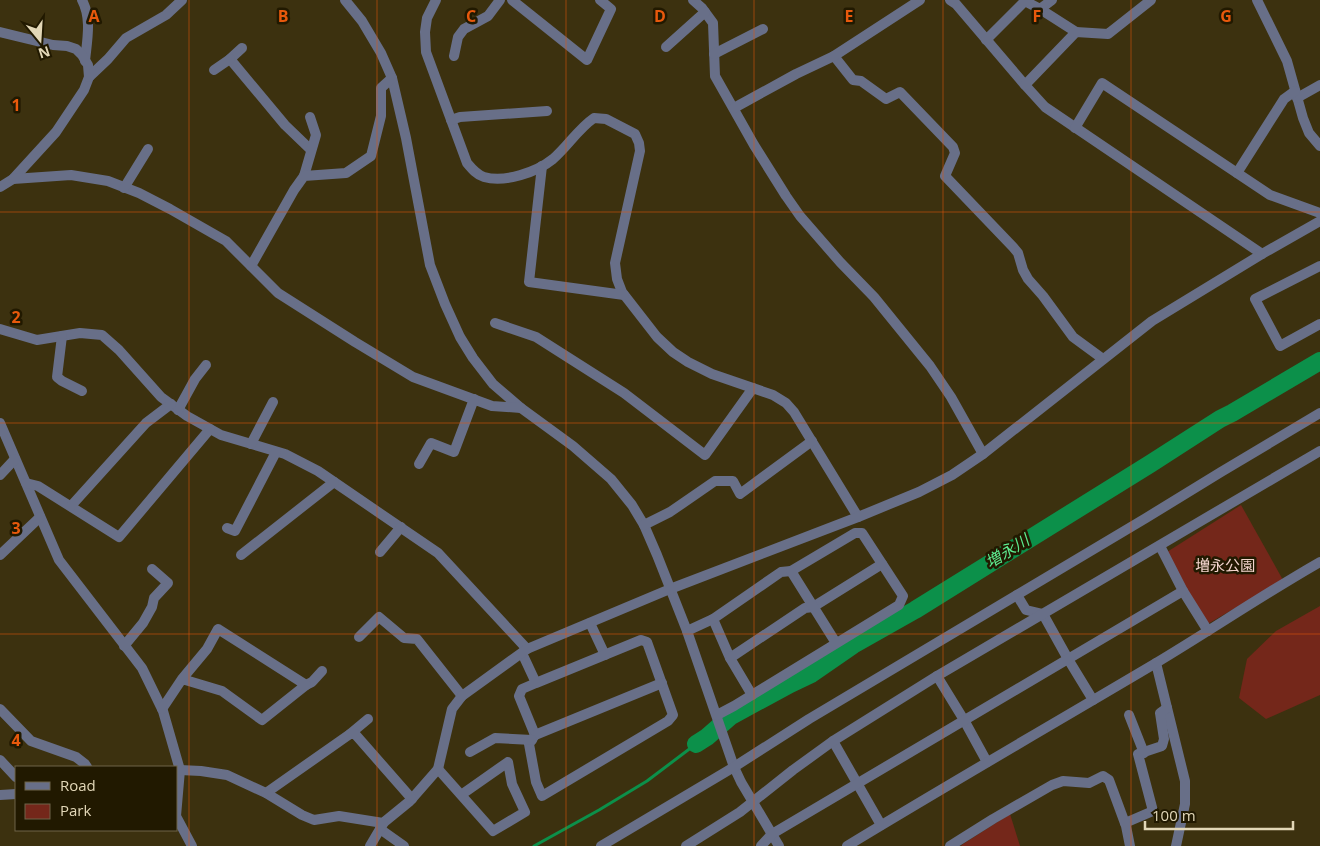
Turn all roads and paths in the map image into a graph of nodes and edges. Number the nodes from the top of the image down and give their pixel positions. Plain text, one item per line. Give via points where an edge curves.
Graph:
1 (82, 0) edge
2 (182, 0) edge
3 (345, 0) edge
4 (436, 0) edge
5 (500, 0) edge
6 (512, 0) edge
7 (600, 0) edge
8 (693, 0) edge
9 (920, 0) edge
10 (950, 0) edge
11 (1052, 0) edge
12 (1151, 0) edge
13 (1257, 0) edge
14 (1040, 9) junction
15 (705, 12) junction
16 (762, 30) dead end
17 (0, 32) edge
18 (1076, 32) junction
19 (986, 40) junction
20 (666, 47) dead end
21 (242, 48) dead end
22 (714, 54) junction
23 (454, 56) dead end
24 (834, 56) junction
25 (230, 59) junction
26 (85, 61) junction
27 (214, 70) dead end
28 (89, 77) junction
29 (392, 78) junction
30 (1320, 84) edge
31 (1025, 86) junction
32 (1296, 94) junction
33 (734, 108) junction
34 (547, 111) dead end
35 (310, 117) dead end
36 (451, 120) junction
37 (1075, 128) junction
38 (1320, 129) edge
39 (1310, 134) junction
40 (1320, 146) edge
41 (148, 149) dead end
42 (311, 150) junction
43 (542, 166) junction
44 (1237, 173) junction
45 (304, 176) junction
46 (13, 179) junction
47 (0, 187) edge
48 (124, 188) junction
49 (1320, 214) edge
50 (1320, 221) edge
51 (1262, 254) junction
52 (251, 266) junction
53 (1320, 266) edge
54 (624, 294) junction
55 (494, 323) dead end
56 (1320, 324) edge
57 (0, 330) edge
58 (62, 336) junction
59 (1103, 359) junction
60 (206, 366) dead end
61 (753, 388) junction
62 (82, 391) dead end
63 (474, 399) junction
64 (273, 402) dead end
65 (174, 407) junction
66 (521, 408) junction
67 (1320, 413) edge
68 (0, 424) edge
69 (210, 429) junction
70 (812, 441) junction
71 (251, 444) junction
72 (1320, 451) edge
73 (276, 452) junction
74 (982, 454) junction
75 (15, 459) junction
76 (419, 464) dead end
77 (0, 475) edge
78 (334, 482) junction
79 (26, 483) junction
80 (71, 506) junction
81 (40, 517) junction
82 (858, 517) junction
83 (644, 525) junction
84 (401, 528) junction
85 (235, 531) dead end
86 (1160, 546) junction
87 (380, 552) dead end
88 (0, 555) edge
89 (241, 555) dead end
90 (1320, 562) edge
91 (882, 564) junction
92 (152, 568) dead end
93 (790, 571) junction
94 (670, 589) junction
95 (1184, 590) junction
96 (1017, 595) junction
97 (813, 607) junction
98 (1043, 614) junction
99 (712, 619) junction
100 (590, 623) junction
101 (687, 630) junction
102 (1208, 631) junction
103 (359, 637) dead end
104 (836, 643) junction
105 (124, 646) junction
106 (525, 651) junction
107 (604, 655) junction
108 (730, 658) junction
109 (1068, 659) junction
110 (1156, 663) junction
111 (322, 671) dead end
112 (937, 676) junction
113 (182, 679) junction
114 (536, 683) junction
115 (662, 683) junction
116 (306, 685) junction
117 (752, 695) junction
118 (462, 696) junction
119 (1093, 700) junction
120 (1167, 708) junction
121 (0, 709) edge
122 (162, 709) junction
123 (717, 715) junction
124 (1129, 715) dead end
125 (368, 719) dead end
126 (964, 720) junction
127 (350, 734) junction
128 (533, 737) junction
129 (833, 741) junction
130 (470, 752) dead end
131 (1144, 753) junction
132 (0, 760) edge
133 (987, 762) junction
134 (87, 766) edge
135 (734, 767) junction
136 (438, 769) junction
137 (180, 770) junction
138 (15, 776) edge
139 (858, 782) junction
140 (178, 793) edge
141 (266, 793) junction
142 (15, 794) edge
143 (0, 795) edge
144 (461, 795) junction
145 (412, 799) junction
146 (753, 802) junction
147 (1124, 823) junction
148 (881, 825) junction
149 (382, 826) junction
150 (179, 827) edge
151 (772, 834) junction
152 (192, 846) edge
153 (370, 846) edge
154 (404, 846) edge
155 (601, 846) edge
156 (686, 846) edge
157 (761, 846) edge
158 (779, 846) edge
159 (847, 846) edge
160 (950, 846) edge
161 (1130, 846) edge
162 (1176, 846) edge

1 - 26 street via 89,27
2 - 28 street via 166,15 126,38
3 - 29 street via 362,21
4 - 36 street via 427,18 426,52
5 - 23 street via 488,16 464,29 458,37
6 - 7 street via 587,60 611,9
8 - 15 street
9 - 24 street
10 - 19 street
11 - 14 street
12 - 18 street via 1108,34
13 - 32 street via 1287,61
14 - 18 street
14 - 19 street via 1025,1
15 - 20 street
15 - 22 street via 713,23
16 - 22 street
17 - 26 street via 76,50
18 - 31 street
19 - 31 street
21 - 25 street
22 - 33 street via 715,76
24 - 33 street
24 - 59 street via 853,80 861,81 886,99 900,92 953,147 955,153 944,176 1018,253 1028,279 1074,337
25 - 27 street
25 - 42 street via 285,125
26 - 28 street
28 - 46 street via 56,132
29 - 45 street via 381,88 381,116 371,156 346,173
29 - 66 street via 430,265 445,304 473,358 493,384
30 - 32 street
31 - 37 street via 1045,107
32 - 39 street
32 - 44 street via 1284,98
33 - 74 street via 800,216 874,297 930,366
34 - 36 street
35 - 42 street via 316,134
36 - 43 street via 467,163 474,172 484,177 502,178 520,176
37 - 44 street via 1102,84
37 - 51 street
38 - 39 street
39 - 40 street
41 - 48 street
42 - 45 street
43 - 54 street via 530,282
43 - 54 street via 594,118 635,134 640,151 614,263
44 - 49 street via 1270,195
45 - 52 street
46 - 47 street
46 - 48 street via 71,175 108,181
48 - 52 street via 170,209 226,241
50 - 51 street
51 - 59 street via 1152,321
52 - 63 street via 278,293 413,377
53 - 56 street via 1255,300 1280,346
54 - 61 street via 657,337 673,352 712,374
55 - 61 street via 544,342 624,393 705,455
57 - 58 street via 37,340
58 - 62 street via 57,377
58 - 65 street via 80,333 102,335
59 - 74 street
60 - 65 street
61 - 70 street via 786,403
63 - 66 street via 492,406
63 - 76 street via 454,452 431,443
64 - 71 street
65 - 69 street
65 - 80 street via 146,423
66 - 83 street via 611,478
67 - 96 street
68 - 75 street
69 - 71 street
69 - 80 street via 119,537
70 - 82 street
70 - 83 street via 740,494 733,481 716,481
71 - 73 street
72 - 86 street
73 - 78 street
73 - 85 street
74 - 82 street via 919,492
75 - 77 street
75 - 79 street
78 - 84 street
78 - 89 street
79 - 80 street via 38,486
79 - 81 street
81 - 88 street
81 - 105 street via 59,560
82 - 94 street
83 - 94 street
84 - 87 street
84 - 106 street via 438,553
86 - 95 street
86 - 98 street
90 - 102 street
91 - 93 street via 862,533 856,533
91 - 97 street
91 - 104 street via 903,596 899,605
92 - 105 street via 168,583 154,598 143,623
93 - 97 street
93 - 99 street via 781,572
94 - 100 street
94 - 101 street
95 - 102 street
95 - 109 street
96 - 98 street via 1026,610
96 - 135 street via 809,718
97 - 104 street
97 - 108 street via 805,608
98 - 109 street
98 - 112 street
99 - 101 street
99 - 108 street
100 - 106 street
100 - 107 street
101 - 123 street
102 - 110 street
103 - 118 street via 379,618 404,638 417,639
104 - 117 street
105 - 122 street via 142,668
106 - 114 street
106 - 118 street
107 - 114 street
107 - 115 street via 641,640 647,642
108 - 117 street
109 - 119 street
109 - 126 street
110 - 119 street
110 - 120 street
111 - 116 street
112 - 126 street
112 - 129 street
113 - 116 street via 222,691 262,720
113 - 116 street via 207,649 218,629
113 - 122 street
114 - 128 street via 522,689 520,696
115 - 128 street
115 - 128 street via 673,715 668,721 542,796 528,744
117 - 123 street
118 - 136 street via 452,709
119 - 133 street
120 - 131 street via 1160,713 1162,746
120 - 162 street via 1184,781 1185,804
121 - 134 street via 30,740 76,757
122 - 137 street
123 - 135 street
124 - 131 street
125 - 127 street
126 - 133 street
126 - 139 street
127 - 141 street
127 - 145 street via 356,734
128 - 130 street via 495,738
129 - 139 street
129 - 146 street
131 - 147 street via 1138,754 1153,811
132 - 138 street
133 - 148 street
135 - 146 street
135 - 155 street
136 - 144 street
136 - 145 street
137 - 140 street
137 - 141 street via 228,775
139 - 148 street
139 - 151 street
141 - 149 street via 314,820 340,816
142 - 143 street
144 - 144 street via 493,831 525,812 512,784 508,762
145 - 149 street
146 - 151 street
146 - 156 street
147 - 160 street via 1109,780 1102,776 1089,783 1063,781 993,818
147 - 161 street
148 - 159 street
149 - 153 street
149 - 154 street
150 - 152 street
151 - 157 street
151 - 158 street

